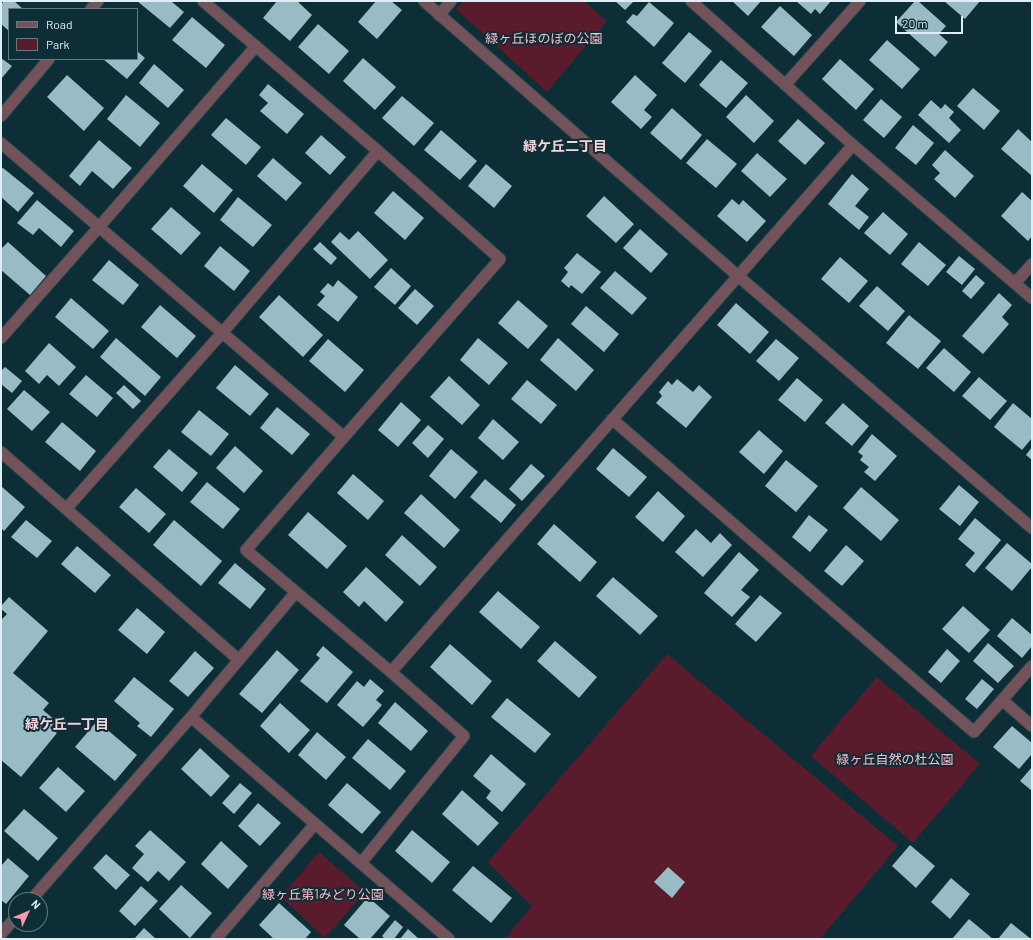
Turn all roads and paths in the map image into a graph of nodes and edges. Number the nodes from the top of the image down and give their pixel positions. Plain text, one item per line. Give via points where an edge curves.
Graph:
1 (203, 1) edge
2 (424, 1) edge
3 (451, 1) edge
4 (691, 1) edge
5 (860, 1) edge
6 (439, 14) junction
7 (256, 46) junction
8 (48, 60) edge
9 (785, 86) junction
10 (1, 116) edge
11 (1, 143) edge
12 (853, 145) junction
13 (378, 150) junction
14 (99, 227) junction
15 (1032, 264) edge
16 (738, 276) junction
17 (1015, 283) junction
18 (1032, 298) edge
19 (222, 333) junction
20 (1, 338) edge
21 (612, 419) junction
22 (344, 436) junction
23 (1, 452) edge
24 (66, 509) junction
25 (1032, 528) edge
26 (296, 592) junction
27 (239, 660) junction
28 (1032, 666) edge
29 (391, 672) junction
30 (1002, 700) junction
31 (191, 717) junction
32 (1032, 726) edge
33 (315, 824) junction
34 (361, 863) junction
35 (38, 892) edge
36 (8, 926) edge
37 (1, 934) edge
38 (216, 939) edge
39 (448, 939) edge

1 - 7 street
2 - 6 street
3 - 6 street
4 - 9 street
5 - 9 street
6 - 16 street
7 - 13 street
7 - 14 street
8 - 10 street
9 - 12 street
11 - 14 street
12 - 16 street
12 - 17 street
13 - 19 street
13 - 22 street via 500,259
14 - 19 street
14 - 20 street
15 - 17 street
16 - 21 street
16 - 25 street
17 - 18 street
19 - 22 street
19 - 24 street
21 - 29 street
21 - 30 street via 974,732
22 - 26 street via 246,550
23 - 24 street
24 - 27 street
26 - 27 street
26 - 29 street
27 - 31 street
28 - 30 street
29 - 34 street via 464,736
30 - 32 street
31 - 33 street
31 - 35 street
33 - 34 street
33 - 38 street
34 - 39 street
36 - 37 street

